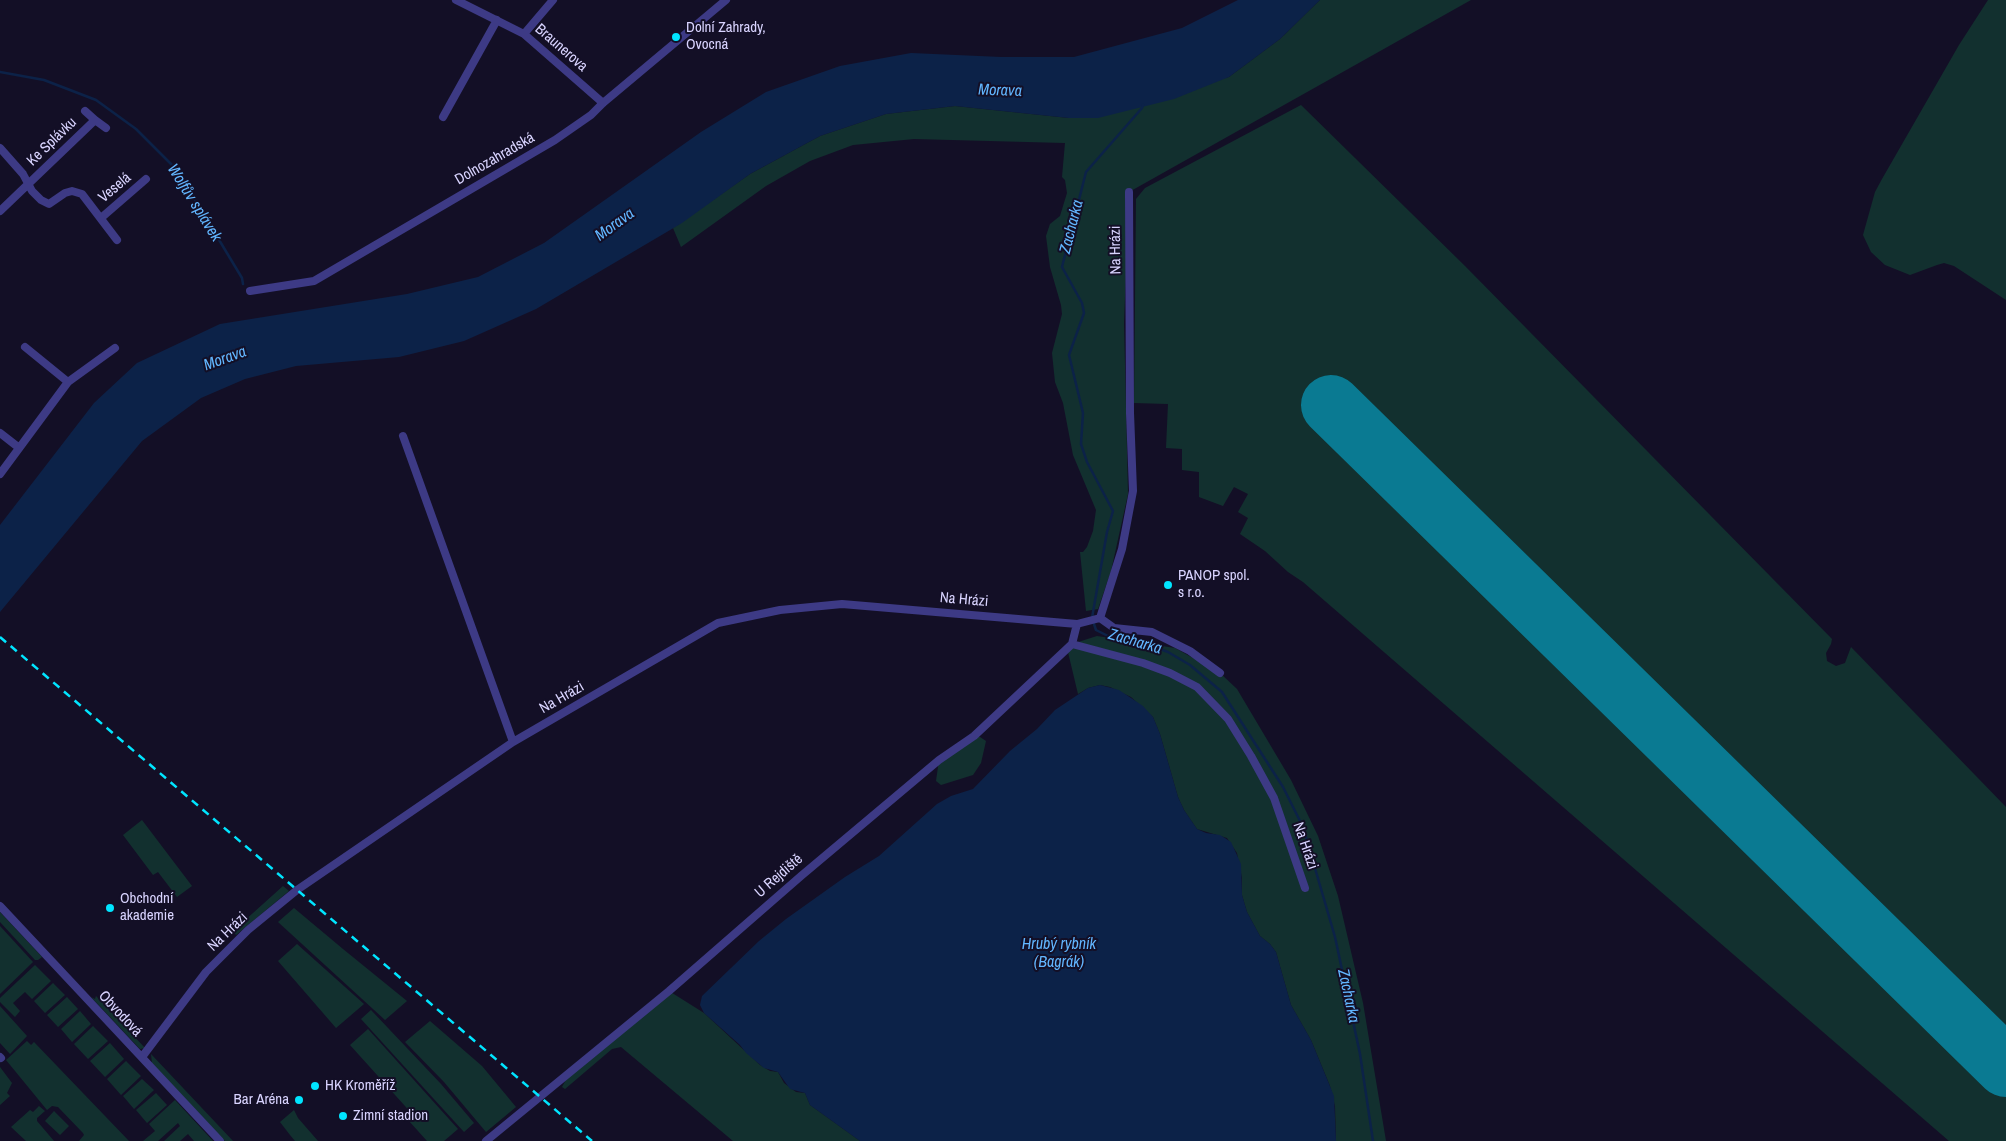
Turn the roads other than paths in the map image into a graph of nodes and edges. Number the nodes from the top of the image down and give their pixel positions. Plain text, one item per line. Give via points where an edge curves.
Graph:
1 (456, 0) edge
2 (553, 0) edge
3 (726, 0) edge
4 (497, 20) junction
5 (524, 34) junction
6 (603, 103) junction
7 (85, 111) dead end
8 (443, 117) dead end
9 (95, 120) junction
10 (106, 128) dead end
11 (0, 148) edge
12 (146, 179) dead end
13 (29, 184) junction
14 (1129, 192) dead end
15 (0, 211) edge
16 (101, 218) junction
17 (117, 240) dead end
18 (250, 291) dead end
19 (25, 347) dead end
20 (115, 348) dead end
21 (68, 382) junction
22 (0, 433) edge
23 (403, 436) dead end
24 (18, 447) junction
25 (0, 474) edge
26 (1099, 618) junction
27 (1081, 623) junction
28 (1072, 644) junction
29 (1220, 673) dead end
30 (513, 742) junction
31 (1305, 888) dead end
32 (0, 906) edge
33 (142, 1057) junction
34 (220, 1141) edge
35 (486, 1141) edge

1 - 4 street, Braunerova
2 - 5 street
3 - 6 street, Dolnozahradská
4 - 5 street, Braunerova
4 - 8 street
5 - 6 street, Braunerova
6 - 18 street, Dolnozahradská via 555,140 314,281
7 - 9 street, Ke Splávku
9 - 10 street, Ke Splávku
9 - 13 street, Ke Splávku
11 - 13 street, Ke Splávku
12 - 16 street, Veselá
13 - 15 street, Ke Splávku
13 - 16 street, Veselá via 41,200 49,204 72,191 82,194
14 - 26 street, Na Hrázi via 1133,491 1122,549
16 - 17 street, Veselá
19 - 21 street
20 - 21 street
21 - 24 street
22 - 24 street
23 - 30 street
24 - 25 street
26 - 27 street, Na Hrázi
26 - 29 street via 1114,628 1152,632 1190,651
27 - 28 street
27 - 30 street, Na Hrázi via 842,604 780,610 718,623
28 - 31 street, Na Hrázi via 1170,673 1197,687 1228,719 1274,798
28 - 35 street, U Rejdiště via 974,736 939,760 669,992
30 - 33 street, Na Hrázi via 307,883 248,930 196,984
32 - 33 street, Obvodová
33 - 34 street, Obvodová

